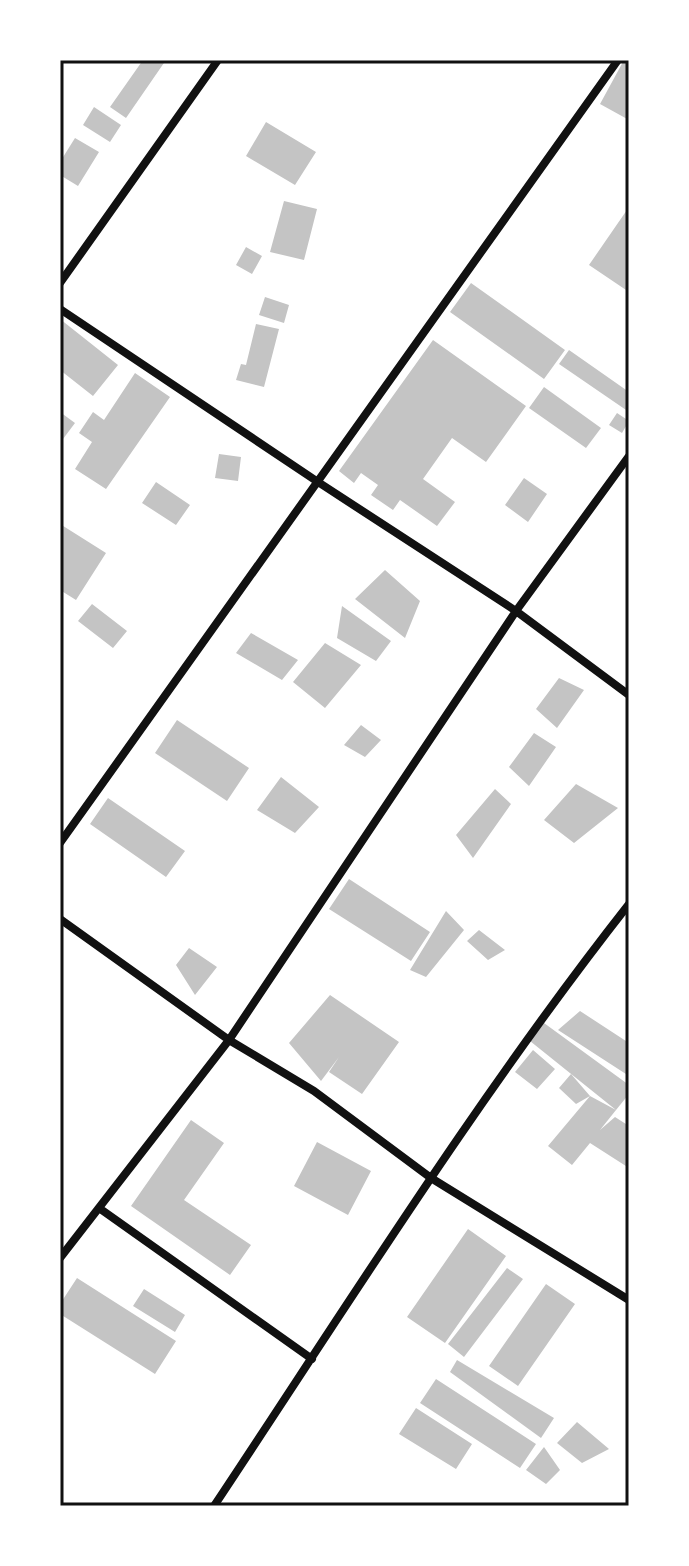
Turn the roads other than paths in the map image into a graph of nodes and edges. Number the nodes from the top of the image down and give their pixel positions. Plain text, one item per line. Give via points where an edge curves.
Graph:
1 (218, 60) edge
2 (618, 60) edge
3 (60, 283) edge
4 (60, 309) edge
5 (629, 456) edge
6 (318, 482) junction
7 (516, 611) junction
8 (629, 695) edge
9 (60, 843) edge
10 (629, 904) edge
11 (60, 919) edge
12 (229, 1040) junction
13 (431, 1178) junction
14 (99, 1208) junction
15 (60, 1258) edge
16 (629, 1300) edge
17 (312, 1359) junction
18 (214, 1506) edge

1 - 3 street
2 - 6 street
4 - 6 street
5 - 7 street
6 - 7 street
6 - 9 street
7 - 8 street
7 - 12 street
10 - 13 street via 560,992
11 - 12 street
12 - 13 street via 314,1091
12 - 14 street
13 - 16 street
13 - 17 street
14 - 15 street
14 - 17 street
17 - 18 street

